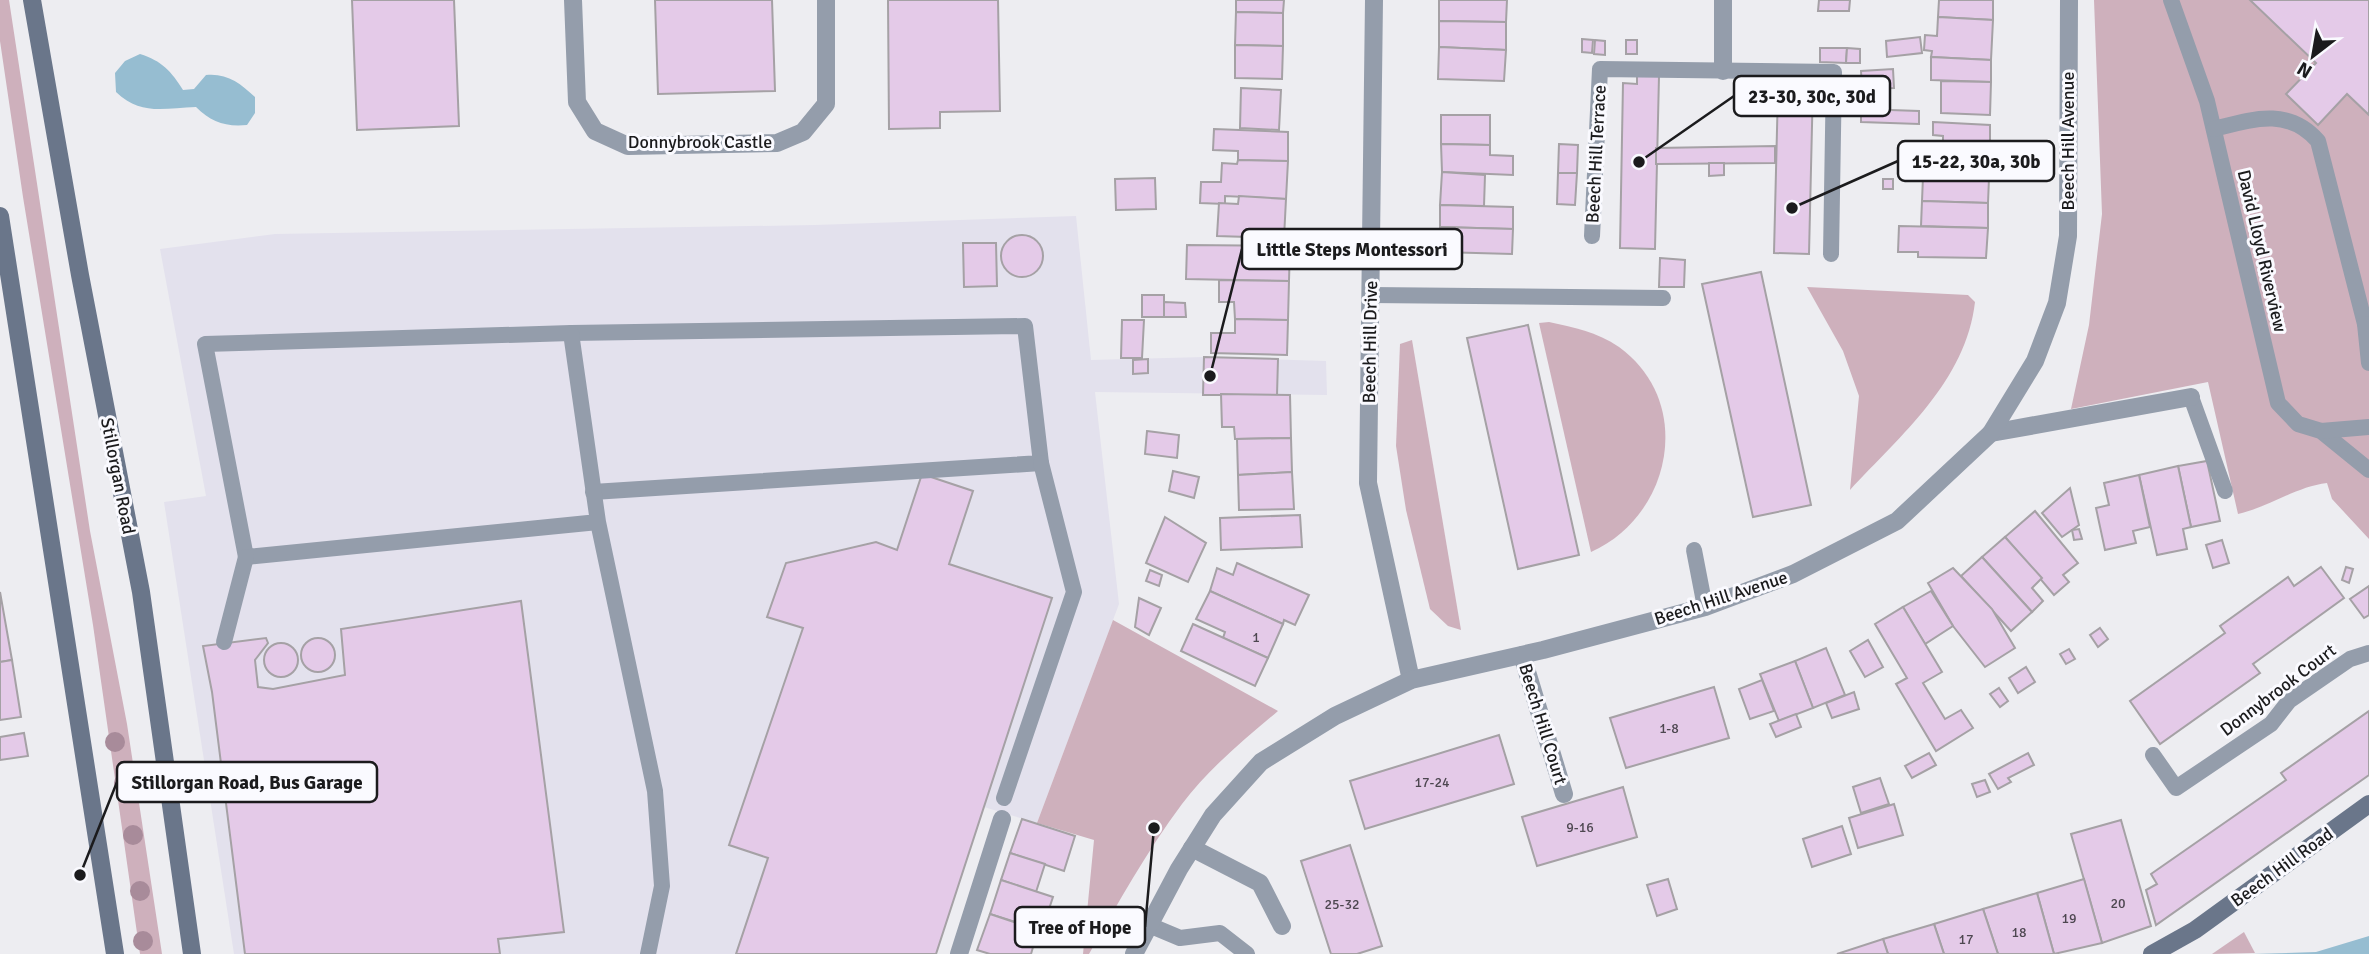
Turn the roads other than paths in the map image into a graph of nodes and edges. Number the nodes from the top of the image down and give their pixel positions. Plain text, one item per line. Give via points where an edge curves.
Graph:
1 (32, 0) edge
2 (573, 0) edge
3 (826, 0) edge
4 (1374, 0) edge
5 (1723, 0) edge
6 (2069, 0) edge
7 (2171, 0) edge
8 (1723, 71) junction
9 (2214, 129) junction
10 (0, 216) edge
11 (1592, 236) dead end
12 (1831, 254) dead end
13 (1370, 295) junction
14 (1663, 298) dead end
15 (2367, 324) edge
16 (571, 333) junction
17 (2369, 363) edge
18 (2191, 397) joint
19 (2369, 427) edge
20 (2321, 431) junction
21 (1991, 433) junction
22 (1041, 463) junction
23 (2369, 470) edge
24 (2225, 491) dead end
25 (593, 492) junction
26 (598, 522) junction
27 (1694, 550) dead end
28 (246, 557) junction
29 (1705, 607) junction
30 (224, 642) dead end
31 (2369, 653) edge
32 (1522, 655) junction
33 (1410, 680) junction
34 (2153, 755) dead end
35 (1564, 794) dead end
36 (1004, 799) dead end
37 (2369, 804) edge
38 (1002, 819) dead end
39 (1192, 848) junction
40 (1149, 925) junction
41 (1282, 926) dead end
42 (115, 954) edge
43 (192, 954) edge
44 (648, 954) edge
45 (959, 954) edge
46 (1134, 954) edge
47 (1247, 954) edge
48 (2152, 954) edge

1 - 43 main road, Stillorgan Road via 141,592
2 - 3 street, Donnybrook Castle via 577,102 594,131 628,146 778,143 803,132 826,104
4 - 13 street, Beech Hill Drive
5 - 8 street
6 - 21 street, Beech Hill Avenue via 2068,236 2057,303 2035,361
7 - 9 lane, David Lloyd Riverview
8 - 11 lane, Beech Hill Terrace via 1600,69
8 - 12 lane, Beech Hill Terrace via 1833,72
9 - 15 lane via 2251,119 2279,118 2305,126 2318,141
9 - 20 lane, David Lloyd Riverview via 2278,403 2298,424
10 - 42 main road
13 - 14 lane
13 - 33 street, Beech Hill Drive via 1368,483
15 - 17 lane
16 - 22 lane via 1025,326
16 - 25 lane
16 - 28 lane via 205,344
18 - 21 street
18 - 24 lane
19 - 20 lane
20 - 23 lane, David Lloyd Riverview
21 - 29 street, Beech Hill Avenue via 1897,522 1793,574
22 - 25 lane
22 - 36 lane via 1074,592
25 - 26 lane
26 - 28 lane
26 - 44 lane via 655,791 662,886
27 - 29 lane
28 - 30 lane
29 - 32 street, Beech Hill Avenue
31 - 34 lane, Donnybrook Court via 2350,659 2289,701 2271,724 2176,788
32 - 33 street, Beech Hill Avenue
32 - 35 street, Beech Hill Court
33 - 39 street, Beech Hill Avenue via 1335,716 1261,762 1213,815
37 - 48 main road, Beech Hill Road via 2195,930
38 - 45 street
39 - 40 street, Beech Hill Avenue
39 - 41 street via 1261,883
40 - 46 street, Beech Hill Avenue
40 - 47 lane via 1180,938 1220,933

